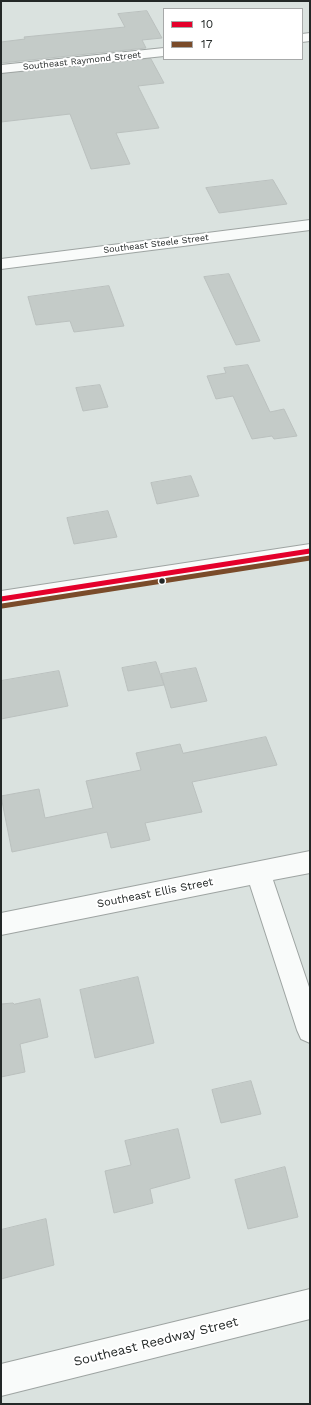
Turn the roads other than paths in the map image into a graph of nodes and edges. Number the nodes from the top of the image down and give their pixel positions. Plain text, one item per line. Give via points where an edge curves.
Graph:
1 (163, 52) edge
2 (1, 69) edge
3 (310, 225) edge
4 (1, 264) edge
5 (310, 550) edge
6 (1, 599) edge
7 (310, 862) edge
8 (258, 872) junction
9 (1, 924) edge
10 (310, 1030) edge
11 (310, 1304) edge
12 (1, 1380) edge

1 - 2 street, Southeast Raymond Street
3 - 4 street, Southeast Steele Street
5 - 6 street
7 - 8 street, Southeast Ellis Street
8 - 9 street, Southeast Ellis Street
8 - 10 street
11 - 12 street, Southeast Reedway Street

